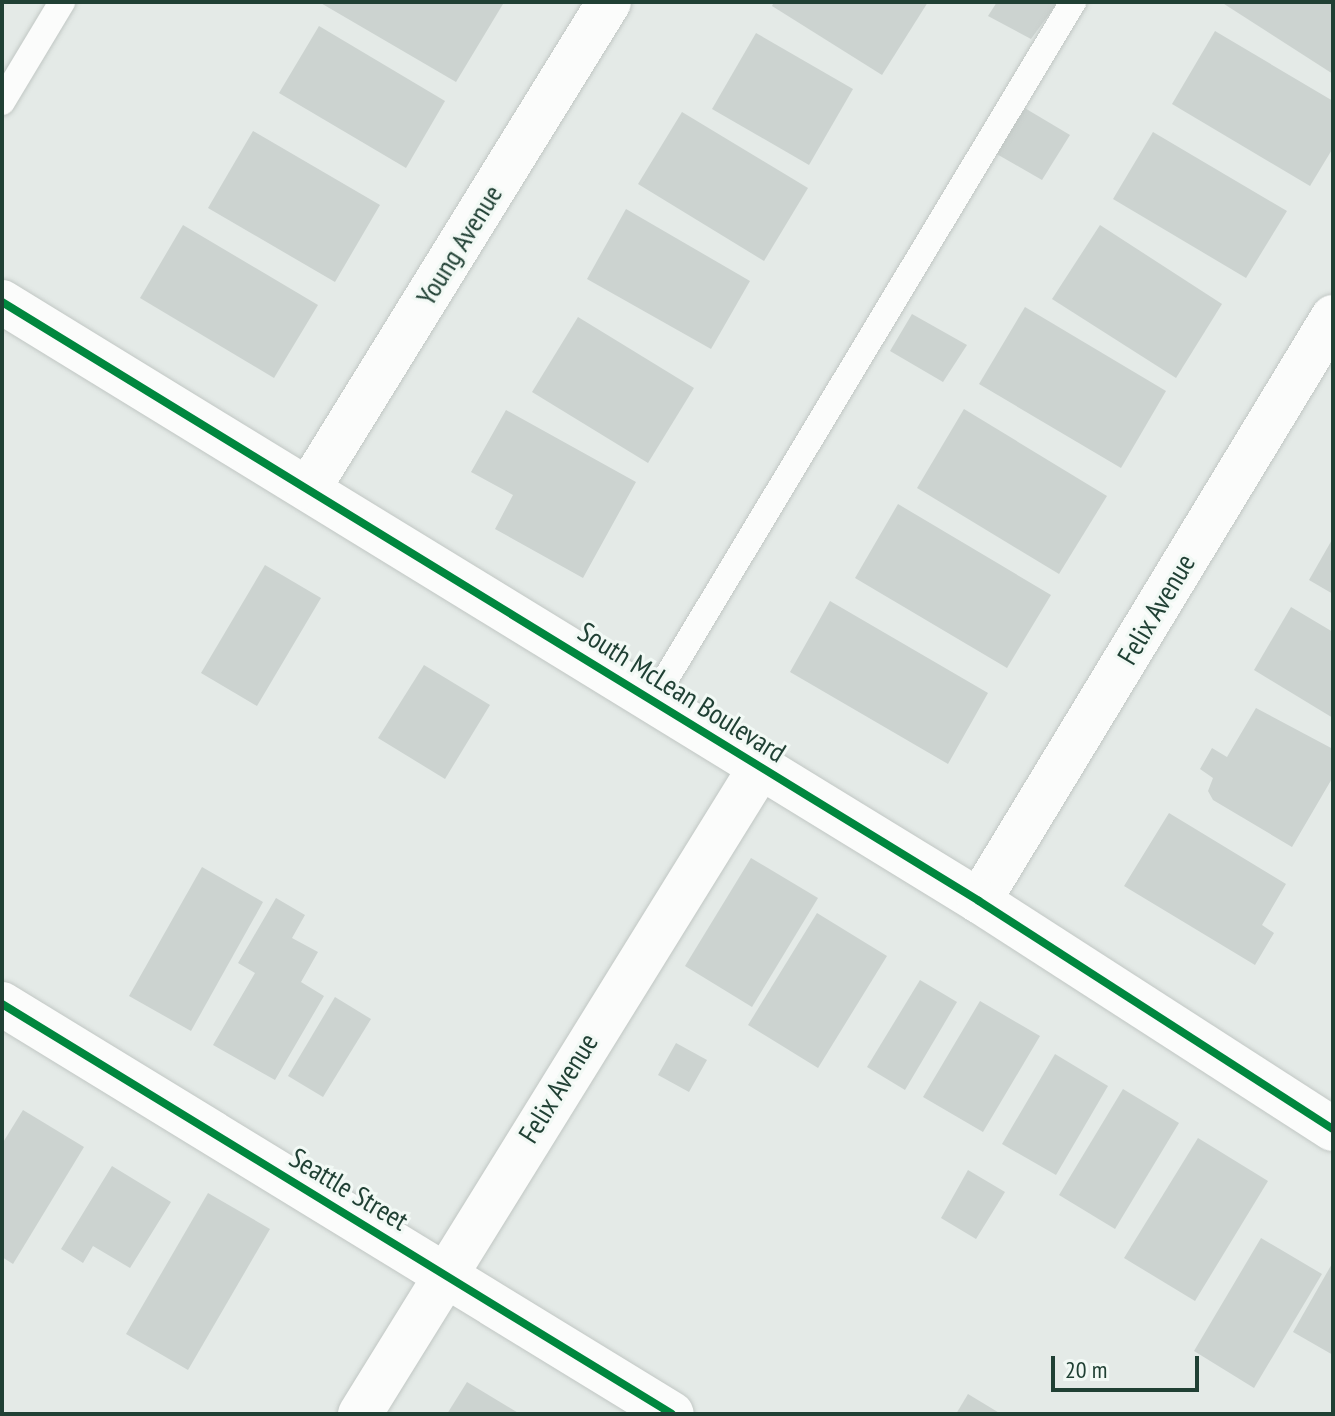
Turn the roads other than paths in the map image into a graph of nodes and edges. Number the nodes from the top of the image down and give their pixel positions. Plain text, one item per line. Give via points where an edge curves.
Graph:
1 (62, 2) edge
2 (609, 2) edge
3 (1073, 2) edge
4 (2, 102) edge
5 (2, 302) edge
6 (1333, 317) edge
7 (309, 488) junction
8 (653, 700) junction
9 (761, 766) junction
10 (979, 901) junction
11 (2, 1004) edge
12 (1329, 1116) edge
13 (443, 1272) junction
14 (360, 1414) edge
15 (672, 1414) edge

1 - 4 lane
2 - 7 street, Young Avenue
3 - 8 lane
5 - 7 street, South McLean Boulevard
6 - 10 street, Felix Avenue
7 - 8 street, South McLean Boulevard
8 - 9 street, South McLean Boulevard
9 - 10 street, South McLean Boulevard
9 - 13 street, Felix Avenue
10 - 12 street, South McLean Boulevard
11 - 13 street, Seattle Street
13 - 14 street, Felix Avenue
13 - 15 street, Seattle Street

